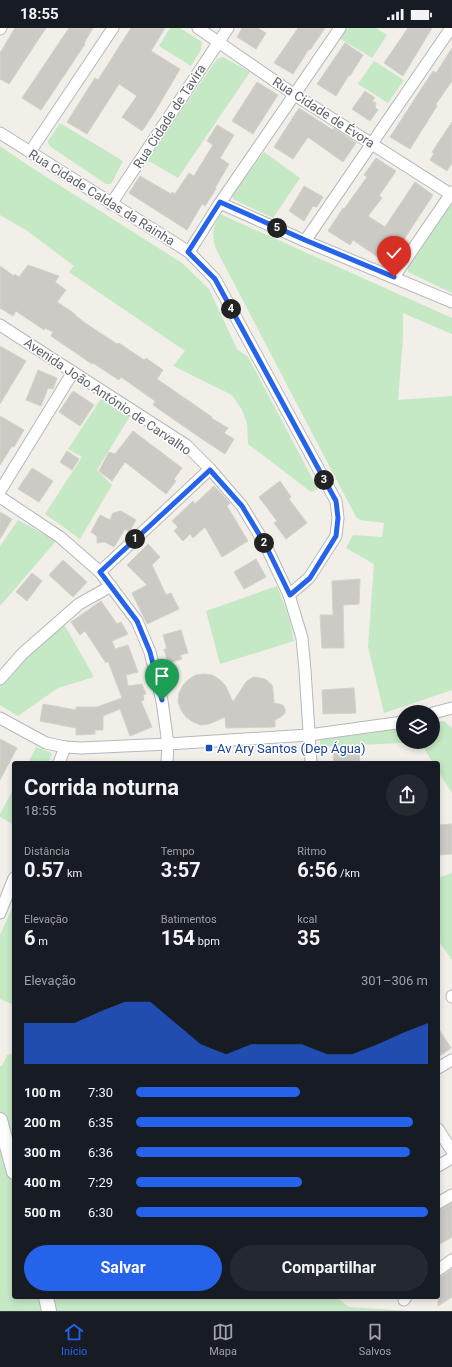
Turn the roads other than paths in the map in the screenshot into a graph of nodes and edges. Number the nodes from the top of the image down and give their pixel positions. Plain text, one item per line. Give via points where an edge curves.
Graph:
1 (113, 28) edge
2 (198, 28) edge
3 (228, 28) edge
4 (340, 28) edge
5 (451, 28) edge
6 (218, 42) junction
7 (295, 95) junction
8 (0, 133) edge
9 (371, 144) junction
10 (30, 152) junction
11 (452, 193) edge
12 (220, 202) junction
13 (111, 204) junction
14 (305, 240) junction
15 (188, 252) junction
16 (394, 277) junction
17 (452, 302) edge
18 (0, 325) edge
19 (73, 372) junction
20 (210, 470) junction
21 (0, 491) edge
22 (0, 497) edge
23 (100, 572) junction
24 (111, 586) junction
25 (290, 595) junction
26 (0, 679) edge
27 (452, 708) edge
28 (440, 711) edge
29 (0, 718) edge
30 (396, 723) edge
31 (309, 735) junction
32 (168, 744) junction
33 (65, 747) junction
34 (60, 761) edge
35 (166, 761) edge
36 (311, 761) edge
37 (12, 883) edge
38 (7, 896) edge
39 (0, 913) edge
40 (452, 1060) edge
41 (440, 1067) edge
42 (0, 1120) edge
43 (440, 1132) edge
44 (452, 1151) edge
45 (452, 1158) edge
46 (12, 1165) edge
47 (440, 1165) edge
48 (452, 1195) edge
49 (440, 1202) edge
50 (452, 1260) edge
51 (440, 1269) edge
52 (46, 1299) edge
53 (49, 1311) edge

1 - 10 street
2 - 6 street, Rua Cidade de Évora
3 - 6 street, Rua Cidade de Tavira
4 - 7 street
5 - 9 street
6 - 7 street, Rua Cidade de Évora
6 - 13 street, Rua Cidade de Tavira
7 - 9 street, Rua Cidade de Évora
7 - 12 street
8 - 10 street, Rua Cidade Caldas da Rainha
9 - 11 street, Rua Cidade de Évora
9 - 14 street
10 - 13 street, Rua Cidade Caldas da Rainha
11 - 16 street
12 - 14 street
12 - 15 street
13 - 15 street, Rua Cidade Caldas da Rainha
14 - 16 street
15 - 25 street, Rua Cidade Caldas da Rainha via 215,279 336,501 336,536 310,578
16 - 17 street
18 - 19 street, Avenida João António de Carvalho
19 - 20 street, Avenida João António de Carvalho via 186,445
19 - 21 street
20 - 23 street
20 - 25 street, Avenida João António de Carvalho via 242,506 265,544
22 - 23 street via 60,536
23 - 24 street
24 - 26 street via 79,604 22,654
24 - 32 street via 137,621 150,652 162,700
25 - 31 street, Avenida João António de Carvalho via 302,638
27 - 28 street
29 - 33 street via 46,743
30 - 31 street
31 - 32 street
31 - 36 street, Avenida João António de Carvalho
32 - 33 street
32 - 35 street
33 - 34 street
37 - 38 street
38 - 39 street
40 - 41 street
42 - 46 street
43 - 44 street
45 - 47 street
48 - 49 street
50 - 51 street
52 - 53 street

